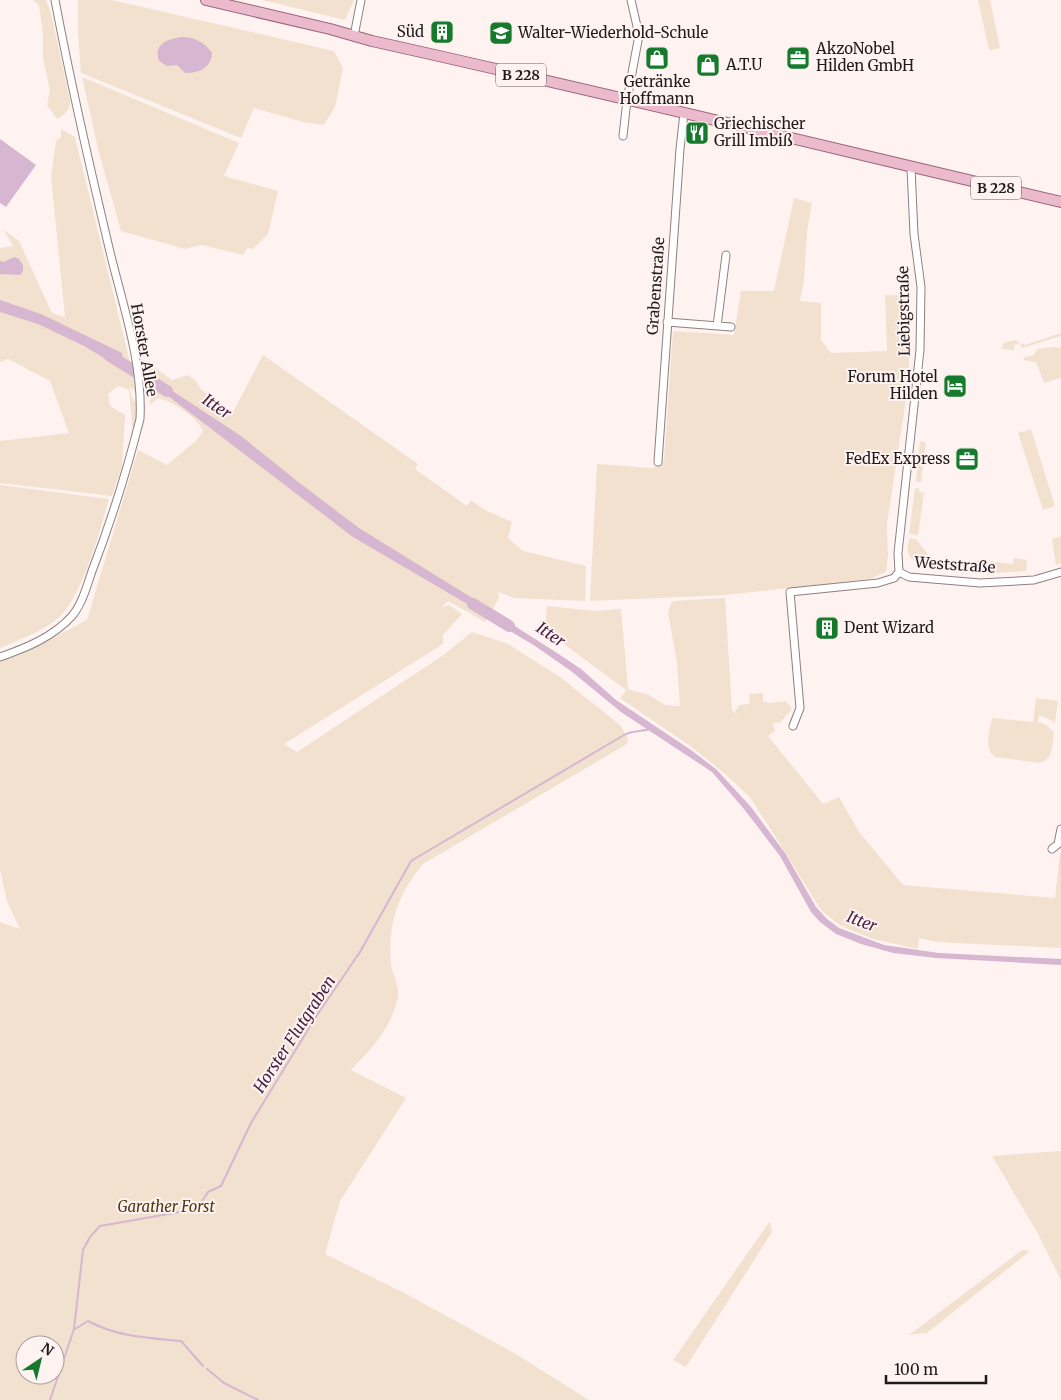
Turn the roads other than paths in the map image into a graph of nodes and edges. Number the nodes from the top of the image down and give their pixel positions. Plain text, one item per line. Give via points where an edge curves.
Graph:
1 (55, 0) edge
2 (206, 0) edge
3 (361, 0) edge
4 (631, 0) edge
5 (354, 36) junction
6 (627, 100) junction
7 (684, 113) junction
8 (623, 136) dead end
9 (911, 168) junction
10 (1061, 202) edge
11 (726, 256) dead end
12 (667, 322) junction
13 (717, 326) junction
14 (732, 327) dead end
15 (658, 462) dead end
16 (899, 572) junction
17 (1061, 572) edge
18 (0, 657) edge
19 (793, 726) dead end
20 (1061, 829) edge
21 (1052, 849) dead end

1 - 18 street, Horster Allee via 78,117 135,358 140,419 98,557 74,614 52,633
2 - 5 main road, B 228
3 - 5 street
4 - 6 street via 639,35
5 - 6 main road, B 228
6 - 7 main road, B 228
6 - 8 street
7 - 9 main road, B 228
7 - 12 street, Grabenstraße
9 - 10 main road, B 228
9 - 16 street, Liebigstraße via 914,234 921,287 920,350 898,553
11 - 13 street
12 - 13 street
12 - 15 street, Grabenstraße
13 - 14 street
16 - 17 street, Weststraße via 909,577 980,583 1034,580
16 - 19 street, Weststraße via 894,578 878,583 790,592 800,708
20 - 21 street via 1058,844

